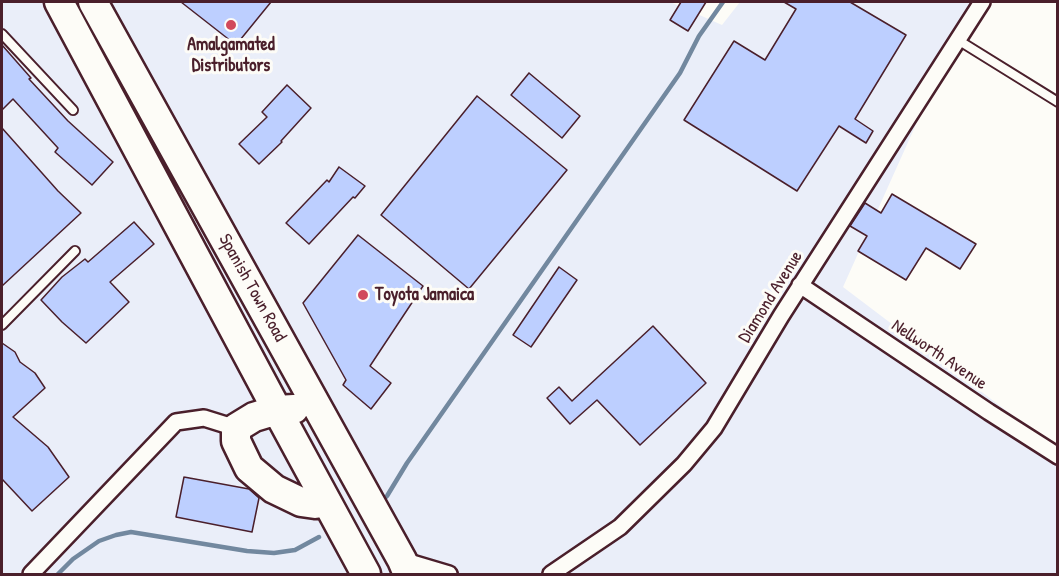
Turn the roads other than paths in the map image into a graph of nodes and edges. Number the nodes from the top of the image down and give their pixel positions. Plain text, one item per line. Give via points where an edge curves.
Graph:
1 (59, 2) edge
2 (93, 2) edge
3 (982, 2) edge
4 (2, 34) edge
5 (958, 40) junction
6 (1058, 102) edge
7 (74, 110) dead end
8 (75, 251) dead end
9 (800, 285) junction
10 (2, 325) edge
11 (318, 407) junction
12 (277, 410) junction
13 (236, 428) junction
14 (1058, 456) edge
15 (326, 501) junction
16 (405, 567) edge
17 (31, 574) edge
18 (366, 574) edge
19 (449, 574) edge
20 (551, 574) edge

1 - 12 highway, Spanish Town Road
2 - 11 highway, Spanish Town Road
3 - 5 street, Diamond Avenue
4 - 7 lane
5 - 6 lane
5 - 9 street, Diamond Avenue
8 - 10 lane
9 - 14 street, Nellworth Avenue
9 - 20 street, Diamond Avenue via 714,428 684,464 620,527
11 - 12 highway
11 - 16 highway, Spanish Town Road
12 - 13 highway
12 - 15 highway, Spanish Town Road
13 - 15 highway via 236,441 249,468 274,489 302,502
13 - 17 street via 204,418 176,422
15 - 18 highway, Spanish Town Road
16 - 19 street

